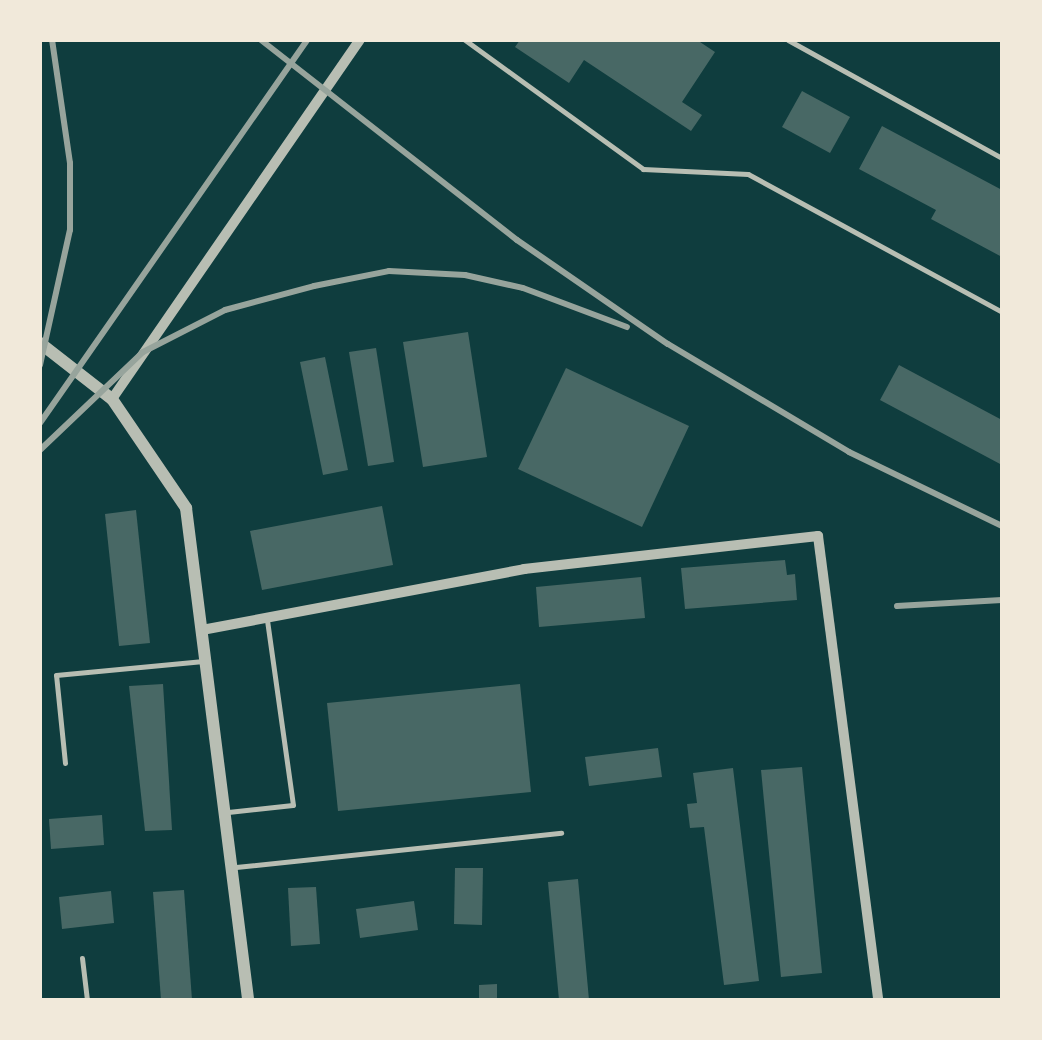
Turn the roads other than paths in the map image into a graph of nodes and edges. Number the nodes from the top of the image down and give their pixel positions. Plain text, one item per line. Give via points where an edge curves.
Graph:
1 (360, 40) edge
2 (465, 40) edge
3 (788, 40) edge
4 (1002, 158) edge
5 (1002, 312) edge
6 (40, 343) edge
7 (112, 398) junction
8 (267, 620) junction
9 (202, 630) junction
10 (206, 660) junction
11 (65, 763) dead end
12 (225, 812) junction
13 (561, 833) dead end
14 (232, 868) junction
15 (82, 958) dead end
16 (87, 1000) edge
17 (248, 1000) edge
18 (878, 1000) edge

1 - 7 street
2 - 5 lane via 643,170 748,174
3 - 4 lane
6 - 7 street
7 - 9 street via 186,508
8 - 9 street
8 - 12 lane via 293,805
8 - 18 street via 524,569 818,536
9 - 10 street
10 - 11 lane via 56,674
10 - 12 street
12 - 14 street
13 - 14 lane
14 - 17 street
15 - 16 lane

